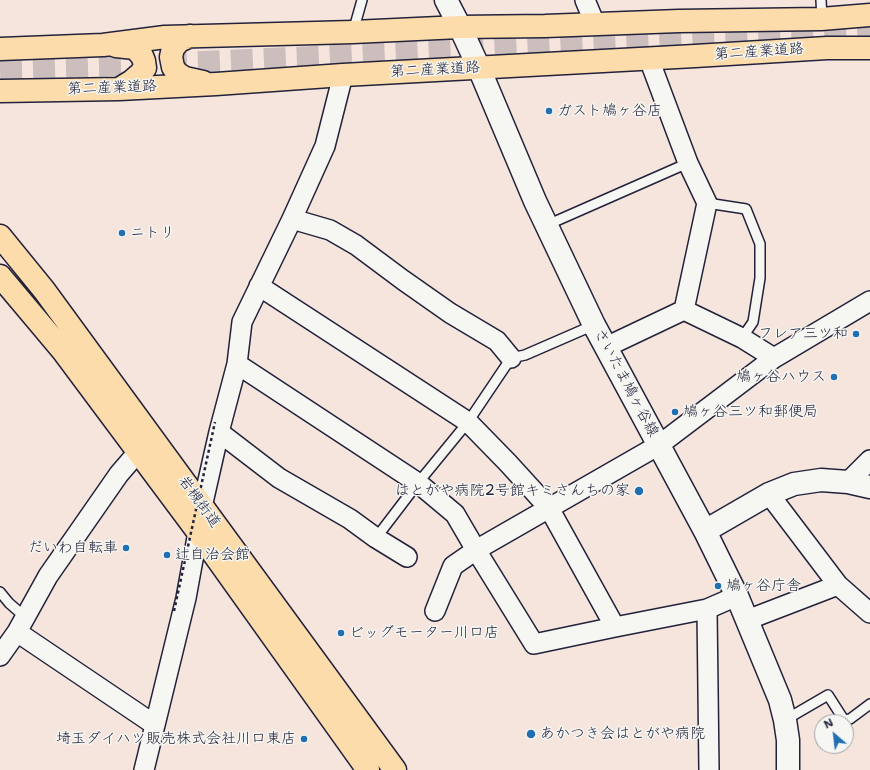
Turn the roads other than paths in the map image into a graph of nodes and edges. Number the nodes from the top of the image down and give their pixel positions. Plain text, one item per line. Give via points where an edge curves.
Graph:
1 (362, 0) edge
2 (446, 0) edge
3 (585, 0) edge
4 (822, 10) edge
5 (870, 15) edge
6 (595, 24) junction
7 (460, 27) junction
8 (353, 32) junction
9 (190, 36) junction
10 (103, 45) junction
11 (870, 48) edge
12 (0, 50) edge
13 (649, 59) junction
14 (479, 68) junction
15 (343, 75) junction
16 (216, 84) junction
17 (118, 89) junction
18 (0, 90) edge
19 (688, 163) junction
20 (707, 203) junction
21 (292, 219) junction
22 (547, 225) junction
23 (0, 236) edge
24 (0, 276) edge
25 (259, 286) junction
26 (870, 301) edge
27 (684, 310) junction
28 (594, 325) junction
29 (742, 338) junction
30 (606, 347) junction
31 (511, 358) junction
32 (774, 358) junction
33 (237, 364) junction
34 (468, 422) junction
35 (217, 427) junction
36 (659, 445) junction
37 (138, 452) junction
38 (870, 460) edge
39 (848, 482) junction
40 (418, 483) junction
41 (870, 487) edge
42 (769, 494) junction
43 (202, 507) junction
44 (549, 508) junction
45 (705, 531) junction
46 (198, 532) junction
47 (376, 538) junction
48 (476, 550) junction
49 (407, 557) dead end
50 (838, 585) junction
51 (0, 592) edge
52 (736, 596) junction
53 (707, 609) junction
54 (435, 610) dead end
55 (870, 613) edge
56 (747, 620) junction
57 (21, 624) junction
58 (615, 627) junction
59 (0, 656) edge
60 (870, 704) edge
61 (785, 720) junction
62 (155, 725) junction
63 (144, 770) edge
64 (368, 770) edge
65 (395, 770) edge
66 (709, 770) edge
67 (788, 770) edge

1 - 8 lane
2 - 7 main road, さいたま鳩ヶ谷線
3 - 6 street
4 - 5 main road, 第二産業道路
4 - 6 main road, 第二産業道路 via 679,21
6 - 7 main road, 第二産業道路
7 - 8 main road, 第二産業道路
7 - 14 main road, さいたま鳩ヶ谷線
8 - 9 main road, 第二産業道路
9 - 10 main road, 第二産業道路
9 - 16 main road via 179,41 173,48 173,67 185,78
10 - 12 main road, 第二産業道路
10 - 17 main road via 135,48 144,61 144,68 140,74
11 - 13 main road, 第二産業道路 via 827,48
13 - 14 main road, 第二産業道路
13 - 19 street
14 - 15 main road, 第二産業道路
14 - 22 main road, さいたま鳩ヶ谷線
15 - 16 main road, 第二産業道路
15 - 21 street via 325,146
16 - 17 main road, 第二産業道路
17 - 18 main road, 第二産業道路
19 - 20 street
19 - 22 lane
20 - 27 street
20 - 29 lane via 746,209 760,244 760,278 753,322
21 - 25 street
21 - 31 street via 330,230 356,245 450,313 497,341
22 - 28 main road, さいたま鳩ヶ谷線
23 - 43 main road, 岩槻街道 via 44,290
24 - 37 main road, 岩槻街道 via 63,351
25 - 33 street via 242,322
25 - 34 street
26 - 32 street
27 - 29 street
27 - 30 street
28 - 30 main road, さいたま鳩ヶ谷線
28 - 31 lane via 525,355
29 - 32 street
30 - 36 main road, さいたま鳩ヶ谷線
31 - 34 lane
32 - 36 street
33 - 35 street
33 - 40 street
34 - 40 lane
34 - 44 street
35 - 43 street
35 - 47 street via 279,478 350,519
36 - 44 street
36 - 45 main road, さいたま鳩ヶ谷線
37 - 46 main road, 岩槻街道
37 - 57 street via 119,474 48,576
38 - 39 street
39 - 41 main road
39 - 42 main road via 821,480 794,484
40 - 47 lane
40 - 48 street via 455,514
42 - 45 main road
42 - 50 street
43 - 65 main road, 岩槻街道
44 - 48 street
44 - 58 street
45 - 52 main road, さいたま鳩ヶ谷線
46 - 62 street via 186,598
46 - 64 main road, 岩槻街道
47 - 49 street
48 - 54 street via 453,566
48 - 58 street via 534,644
50 - 55 street
50 - 56 street
51 - 57 lane
52 - 53 street
52 - 56 main road, さいたま鳩ヶ谷線
53 - 58 street
53 - 66 street
56 - 61 main road, さいたま鳩ヶ谷線 via 780,700
57 - 59 street
57 - 62 street
60 - 61 lane via 850,719 844,720 828,695
61 - 67 main road, さいたま鳩ヶ谷線
62 - 63 street

